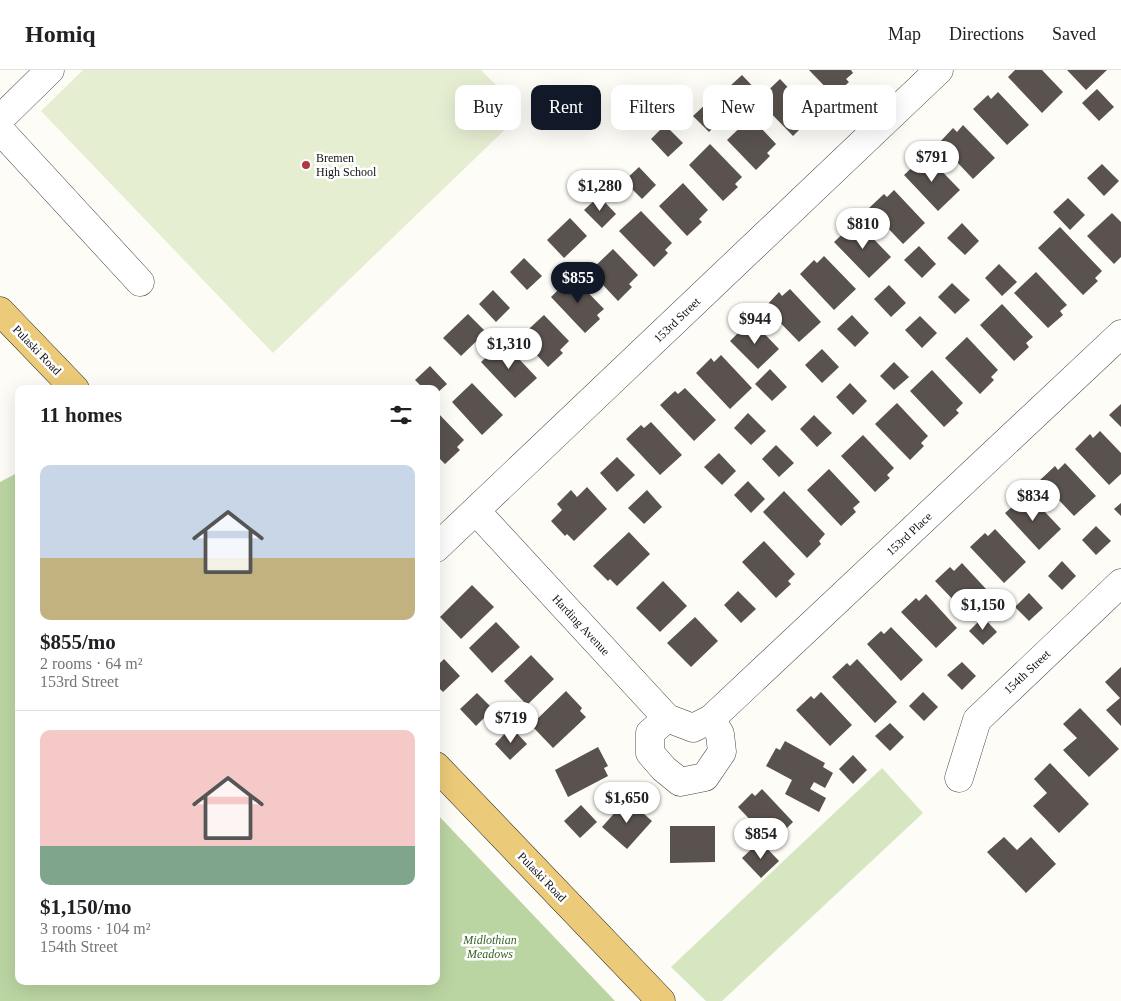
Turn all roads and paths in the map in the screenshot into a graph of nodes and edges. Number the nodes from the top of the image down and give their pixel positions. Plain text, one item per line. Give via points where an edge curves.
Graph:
1 (50, 70) edge
2 (939, 70) edge
3 (0, 119) edge
4 (0, 130) edge
5 (140, 282) dead end
6 (0, 311) edge
7 (1121, 334) edge
8 (71, 385) edge
9 (476, 511) junction
10 (440, 544) edge
11 (1121, 583) edge
12 (667, 718) junction
13 (702, 724) junction
14 (440, 770) edge
15 (959, 778) dead end
16 (655, 994) edge

1 - 3 street
2 - 9 street, 153rd Street
4 - 5 street
6 - 8 main road, Pulaski Road
7 - 13 street, 153rd Place
9 - 10 street, 153rd Street
9 - 12 street, Harding Avenue
11 - 15 street, 154th Street via 977,720
12 - 13 street, Harding Avenue
12 - 13 street via 650,733 650,754 680,782 705,777 722,752 720,734
14 - 16 main road, Pulaski Road

